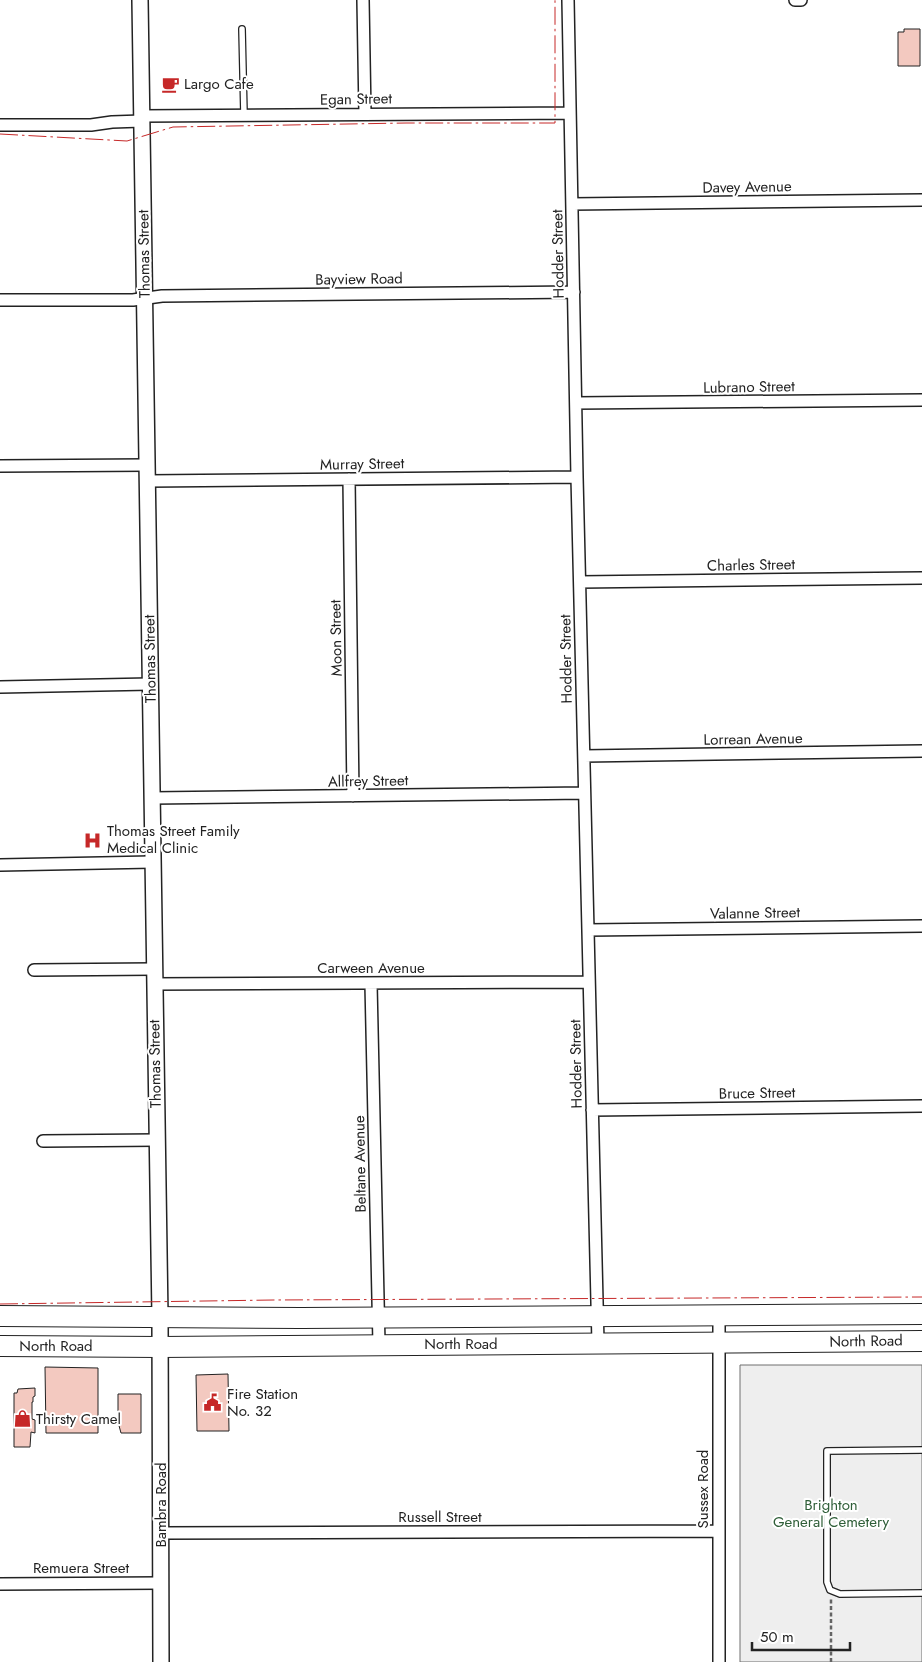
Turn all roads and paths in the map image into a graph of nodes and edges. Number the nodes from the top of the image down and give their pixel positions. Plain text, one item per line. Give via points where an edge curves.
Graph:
1 (140, 0) edge
2 (363, 0) edge
3 (568, 0) edge
4 (795, 0) edge
5 (801, 0) edge
6 (242, 29) dead end
7 (570, 113) junction
8 (366, 114) junction
9 (244, 115) junction
10 (142, 122) junction
11 (0, 125) edge
12 (922, 200) edge
13 (572, 204) junction
14 (574, 292) junction
15 (145, 298) junction
16 (0, 300) edge
17 (922, 400) edge
18 (576, 403) junction
19 (148, 465) junction
20 (0, 466) edge
21 (577, 476) junction
22 (349, 479) junction
23 (148, 481) junction
24 (922, 578) edge
25 (580, 582) junction
26 (150, 684) junction
27 (0, 687) edge
28 (922, 751) edge
29 (584, 756) junction
30 (584, 793) junction
31 (353, 796) junction
32 (152, 798) junction
33 (152, 862) junction
34 (0, 864) edge
35 (922, 926) edge
36 (588, 930) junction
37 (34, 970) dead end
38 (154, 976) junction
39 (589, 982) junction
40 (371, 984) junction
41 (922, 1106) edge
42 (592, 1110) junction
43 (157, 1140) junction
44 (43, 1141) dead end
45 (922, 1314) edge
46 (0, 1316) edge
47 (378, 1316) junction
48 (719, 1316) junction
49 (597, 1317) junction
50 (160, 1318) junction
51 (278, 1318) junction
52 (922, 1341) edge
53 (718, 1342) junction
54 (598, 1343) junction
55 (379, 1344) junction
56 (0, 1346) edge
57 (277, 1346) junction
58 (160, 1347) junction
59 (922, 1450) edge
60 (718, 1531) junction
61 (161, 1533) junction
62 (161, 1583) junction
63 (0, 1584) edge
64 (833, 1592) junction
65 (922, 1593) edge
66 (161, 1662) edge
67 (719, 1662) edge
68 (831, 1662) edge

1 - 10 street, Thomas Street
2 - 8 street
3 - 7 street, Hodder Street
4 - 5 street
6 - 9 lane
7 - 8 street, Egan Street
7 - 13 street, Hodder Street
8 - 9 street, Egan Street
9 - 10 street, Egan Street
10 - 11 street, Egan Street via 112,129 91,125
10 - 15 street, Thomas Street
12 - 13 street, Davey Avenue
13 - 14 street, Hodder Street
14 - 15 street, Bayview Road
14 - 18 street, Hodder Street
15 - 16 street, Bayview Road
15 - 19 street, Thomas Street
17 - 18 street, Lubrano Street
18 - 21 street, Hodder Street
19 - 20 street
19 - 23 street, Thomas Street
21 - 22 street, Murray Street
21 - 25 street, Hodder Street
22 - 23 street, Murray Street
22 - 31 street, Moon Street
23 - 26 street, Thomas Street
24 - 25 street, Charles Street
25 - 29 street, Hodder Street
26 - 27 street
26 - 32 street, Thomas Street
28 - 29 street, Lorrean Avenue
29 - 30 street, Hodder Street
30 - 31 street, Allfrey Street
30 - 36 street, Hodder Street
31 - 32 street, Allfrey Street
32 - 33 street, Thomas Street
33 - 34 street
33 - 38 street, Thomas Street
35 - 36 street, Valanne Street
36 - 39 street, Hodder Street
37 - 38 street, Carween Avenue
38 - 40 street, Carween Avenue
38 - 43 street, Thomas Street
39 - 40 street, Carween Avenue
39 - 42 street, Hodder Street
40 - 47 street, Beltane Avenue
41 - 42 street, Bruce Street
42 - 49 street, Hodder Street
43 - 44 street
43 - 50 street, Thomas Street
45 - 48 highway, North Road
46 - 50 highway, North Road
47 - 49 highway, North Road
47 - 51 highway, North Road
47 - 55 street, Beltane Avenue
48 - 49 highway, North Road
48 - 53 street, Sussex Road
49 - 54 street, Hodder Street
50 - 51 highway, North Road
50 - 58 street, Bambra Road
51 - 57 highway
52 - 53 highway, North Road
53 - 54 highway, North Road
53 - 60 street, Sussex Road
54 - 55 highway, North Road
55 - 57 highway, North Road
56 - 58 highway, North Road
57 - 58 highway, North Road
58 - 61 street, Bambra Road
59 - 64 lane via 827,1451 827,1582
60 - 61 street, Russell Street
60 - 67 street, Sussex Road
61 - 62 street, Bambra Road
62 - 63 street, Remuera Street
62 - 66 street, Bambra Road
64 - 65 lane
64 - 68 path

